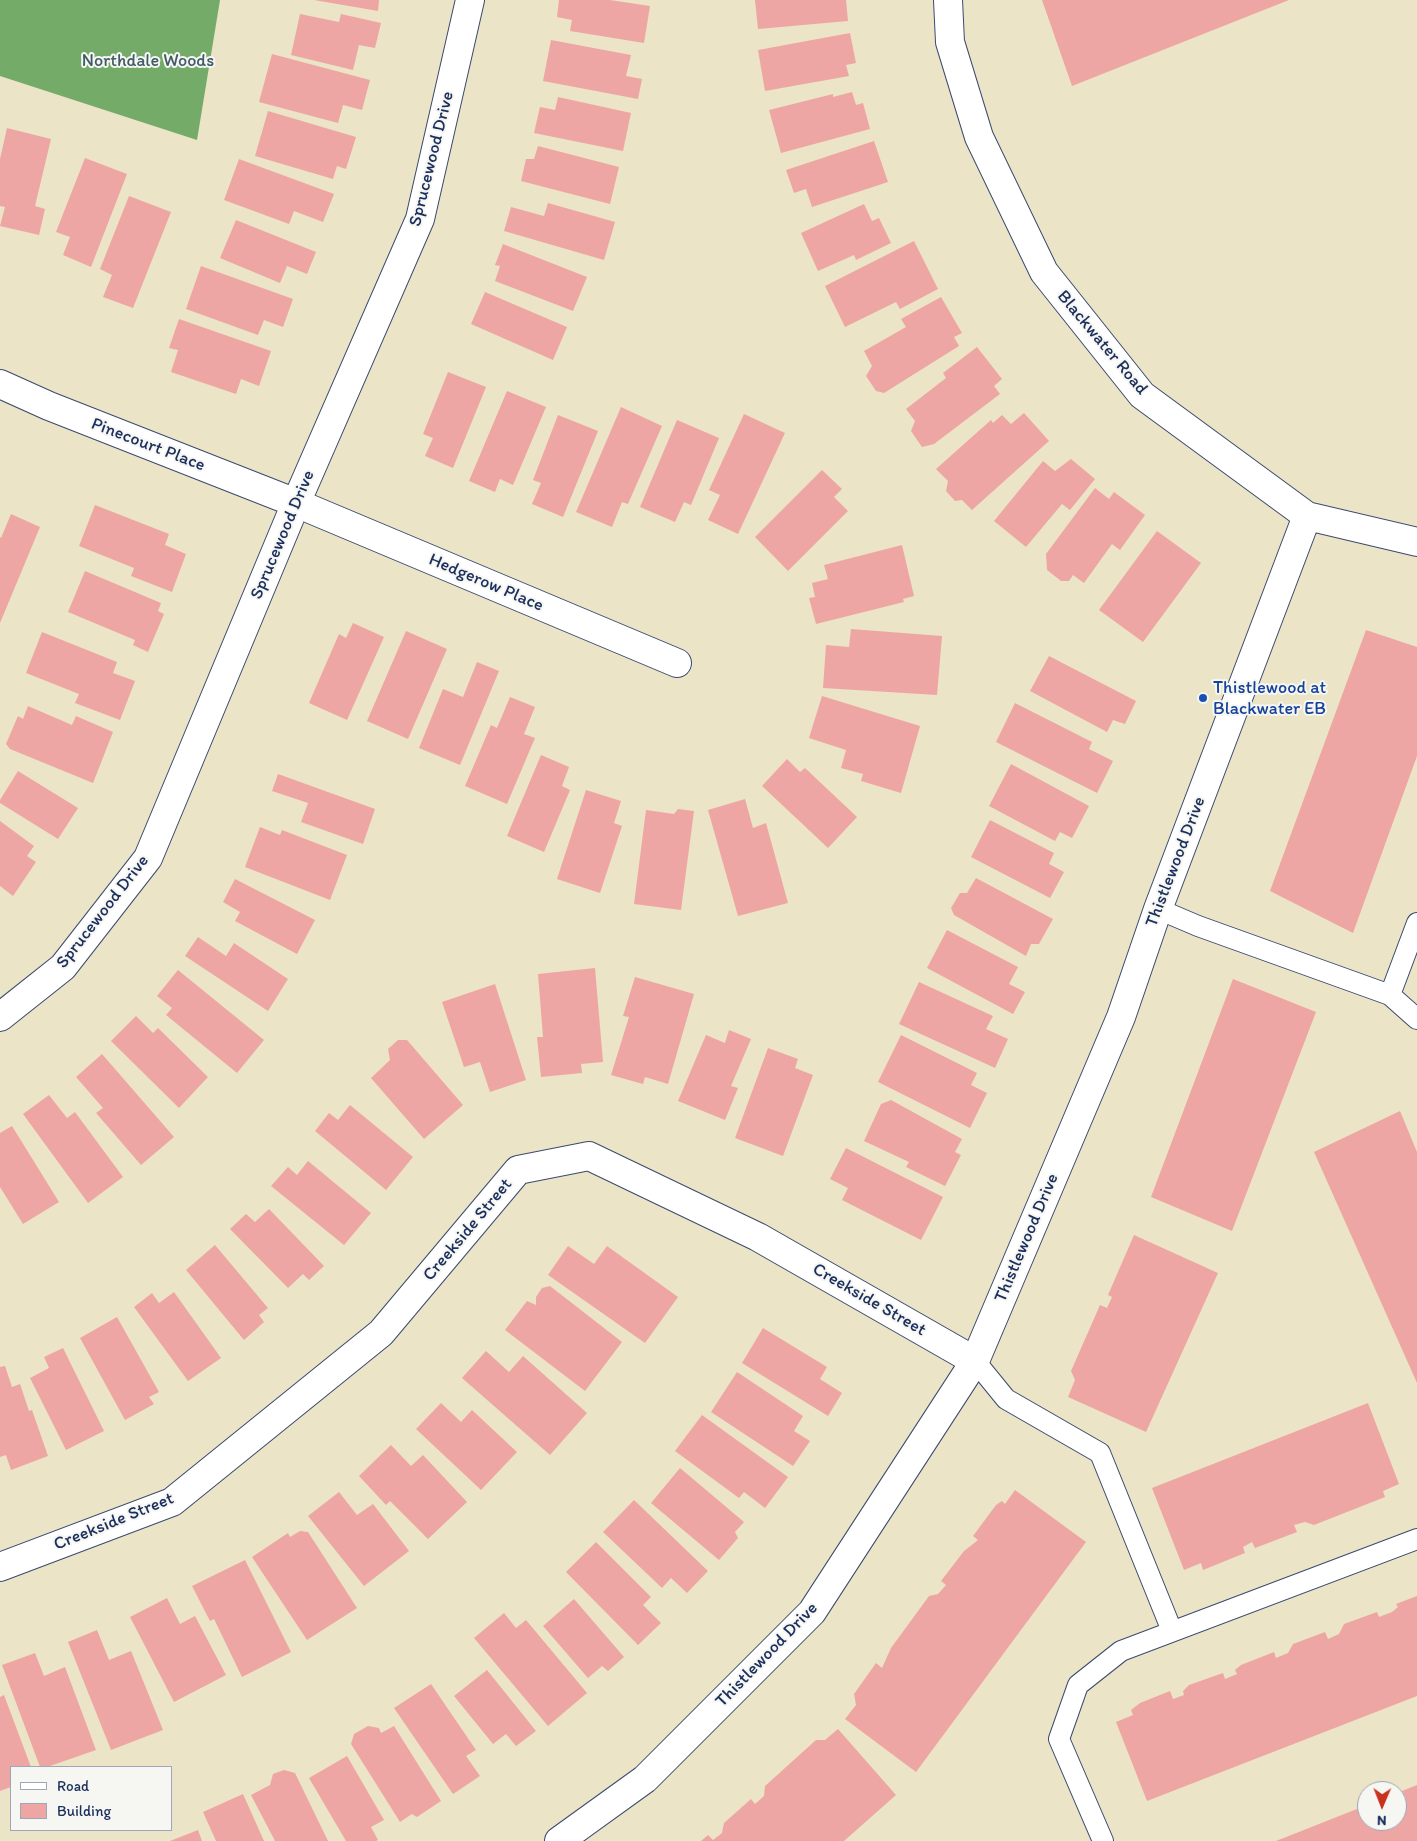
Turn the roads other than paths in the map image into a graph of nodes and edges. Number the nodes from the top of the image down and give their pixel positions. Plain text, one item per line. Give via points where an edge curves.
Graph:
1 (470, 0) edge
2 (948, 0) edge
3 (0, 384) edge
4 (296, 504) junction
5 (1307, 516) junction
6 (1417, 542) edge
7 (676, 663) dead end
8 (1158, 909) junction
9 (1417, 923) edge
10 (1390, 996) junction
11 (0, 1017) edge
12 (1417, 1019) edge
13 (976, 1361) junction
14 (1417, 1540) edge
15 (0, 1567) edge
16 (1172, 1632) junction
17 (559, 1841) edge
18 (1103, 1841) edge

1 - 4 street, Sprucewood Drive via 420,219
2 - 5 street, Blackwater Road via 950,42 979,137 1044,272 1142,395
3 - 4 street, Pinecourt Place
4 - 7 street, Hedgerow Place
4 - 11 street, Sprucewood Drive via 148,858 63,967
5 - 6 street, Blackwater Road
5 - 8 street, Thistlewood Drive
8 - 10 lane
8 - 13 street, Thistlewood Drive via 1121,1017
9 - 10 lane
10 - 12 lane
13 - 15 street, Creekside Street via 758,1237 589,1156 518,1170 381,1333 172,1502
13 - 16 lane via 1006,1399 1100,1452
13 - 17 street, Thistlewood Drive via 812,1612 645,1779
14 - 16 lane
16 - 18 lane via 1121,1651 1078,1685 1059,1740

